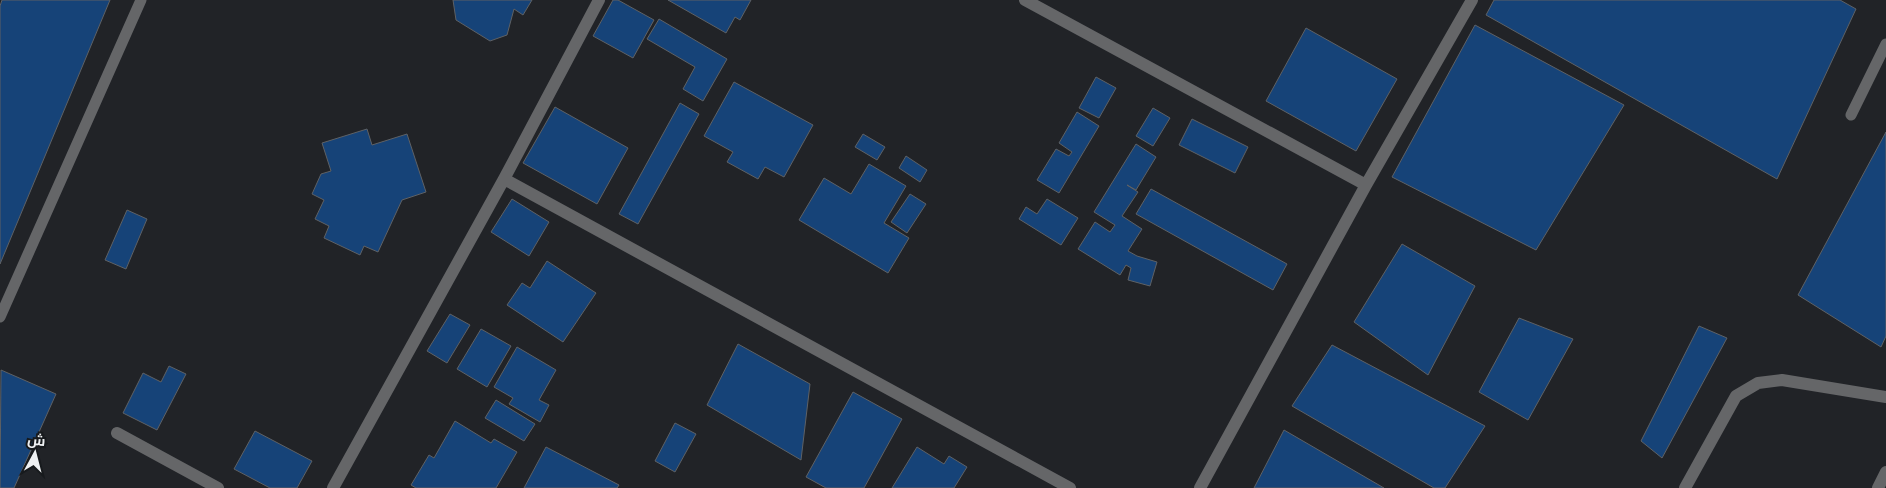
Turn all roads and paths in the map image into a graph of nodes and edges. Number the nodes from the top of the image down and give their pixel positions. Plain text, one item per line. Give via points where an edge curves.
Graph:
1 (141, 0) edge
2 (600, 0) edge
3 (1026, 0) edge
4 (1472, 0) edge
5 (1886, 44) edge
6 (1851, 115) dead end
7 (504, 179) junction
8 (1366, 185) junction
9 (0, 317) edge
10 (1886, 397) edge
11 (117, 433) dead end
12 (1886, 472) edge
13 (218, 488) edge
14 (332, 488) edge
15 (1070, 488) edge
16 (1200, 488) edge
17 (1685, 488) edge
18 (1878, 488) edge

1 - 9 lane
2 - 7 street
3 - 8 street
4 - 8 street
5 - 6 lane
7 - 14 street
7 - 15 street
8 - 16 street
10 - 17 street via 1782,380 1758,383 1736,396
11 - 13 street
12 - 18 street

